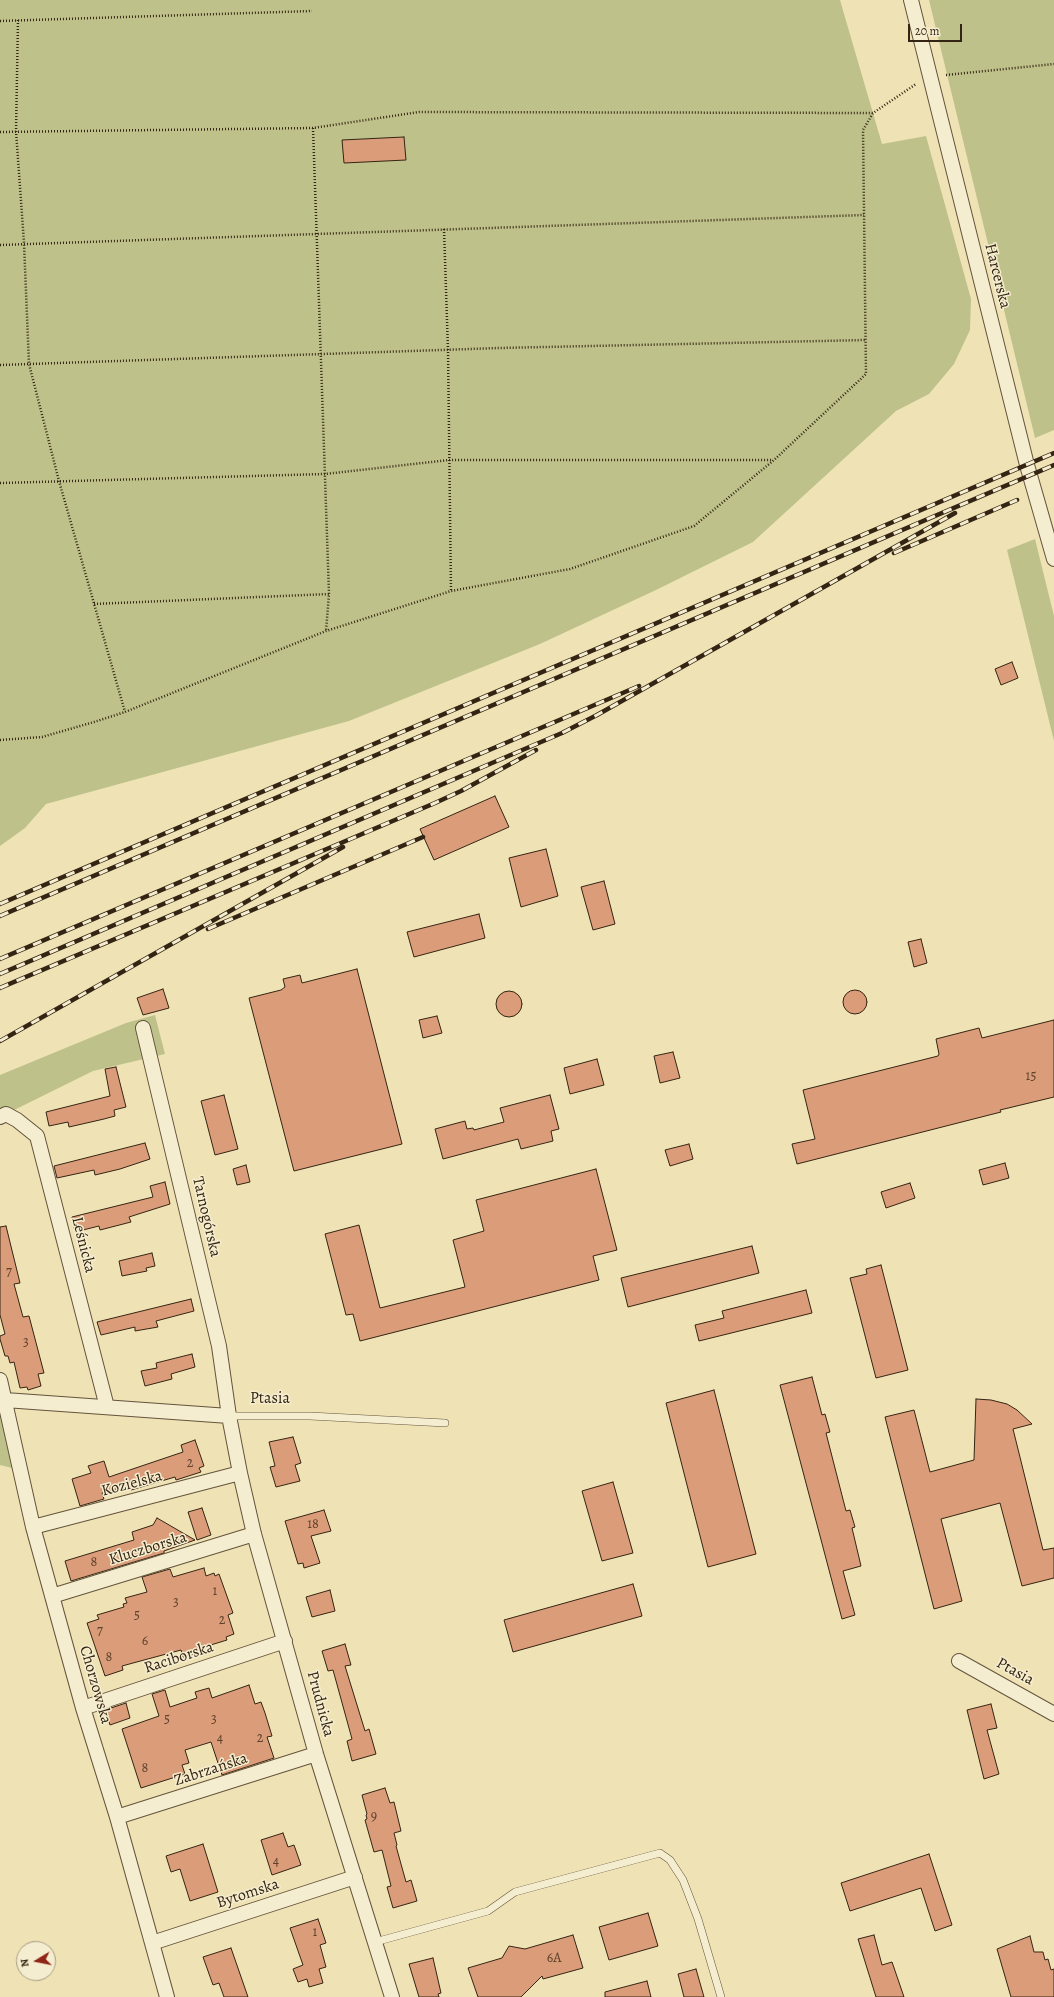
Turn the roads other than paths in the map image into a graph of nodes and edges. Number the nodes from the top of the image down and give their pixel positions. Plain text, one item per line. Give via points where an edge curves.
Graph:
1 (911, 0) edge
2 (1052, 542) edge
3 (1054, 559) edge
4 (143, 1028) dead end
5 (0, 1117) edge
6 (0, 1380) edge
7 (5, 1400) junction
8 (107, 1406) junction
9 (229, 1416) junction
10 (444, 1423) dead end
11 (240, 1473) junction
12 (33, 1527) junction
13 (254, 1534) junction
14 (52, 1596) junction
15 (285, 1641) junction
16 (959, 1661) dead end
17 (83, 1708) junction
18 (1054, 1714) edge
19 (316, 1754) junction
20 (117, 1817) junction
21 (355, 1877) junction
22 (375, 1942) junction
23 (152, 1943) junction
24 (167, 1997) edge
25 (392, 1997) edge
26 (721, 1997) edge

1 - 2 street, Harcerska via 1026,457
2 - 3 street, Harcerska
4 - 9 street, Tarnogórska via 219,1346
5 - 8 street, Leśnicka via 6,1114 37,1136
6 - 7 street, Chorzowska
7 - 8 street
7 - 12 street, Chorzowska
8 - 9 street
9 - 10 lane, Ptasia via 310,1416
9 - 11 street, Prudnicka
11 - 12 street, Kozielska
11 - 13 street, Prudnicka
12 - 14 street, Chorzowska
13 - 14 street, Kluczborska
13 - 15 street, Prudnicka
14 - 17 street, Chorzowska
15 - 17 street, Raciborska
15 - 19 street, Prudnicka
16 - 18 street, Ptasia
17 - 20 street, Chorzowska
19 - 20 street, Zabrzańska
19 - 21 street, Prudnicka
20 - 23 street, Chorzowska
21 - 22 street, Prudnicka
21 - 23 street, Bytomska
22 - 25 street, Prudnicka
22 - 26 lane via 488,1910 515,1892 660,1853 670,1860 683,1880 698,1919
23 - 24 street, Chorzowska

